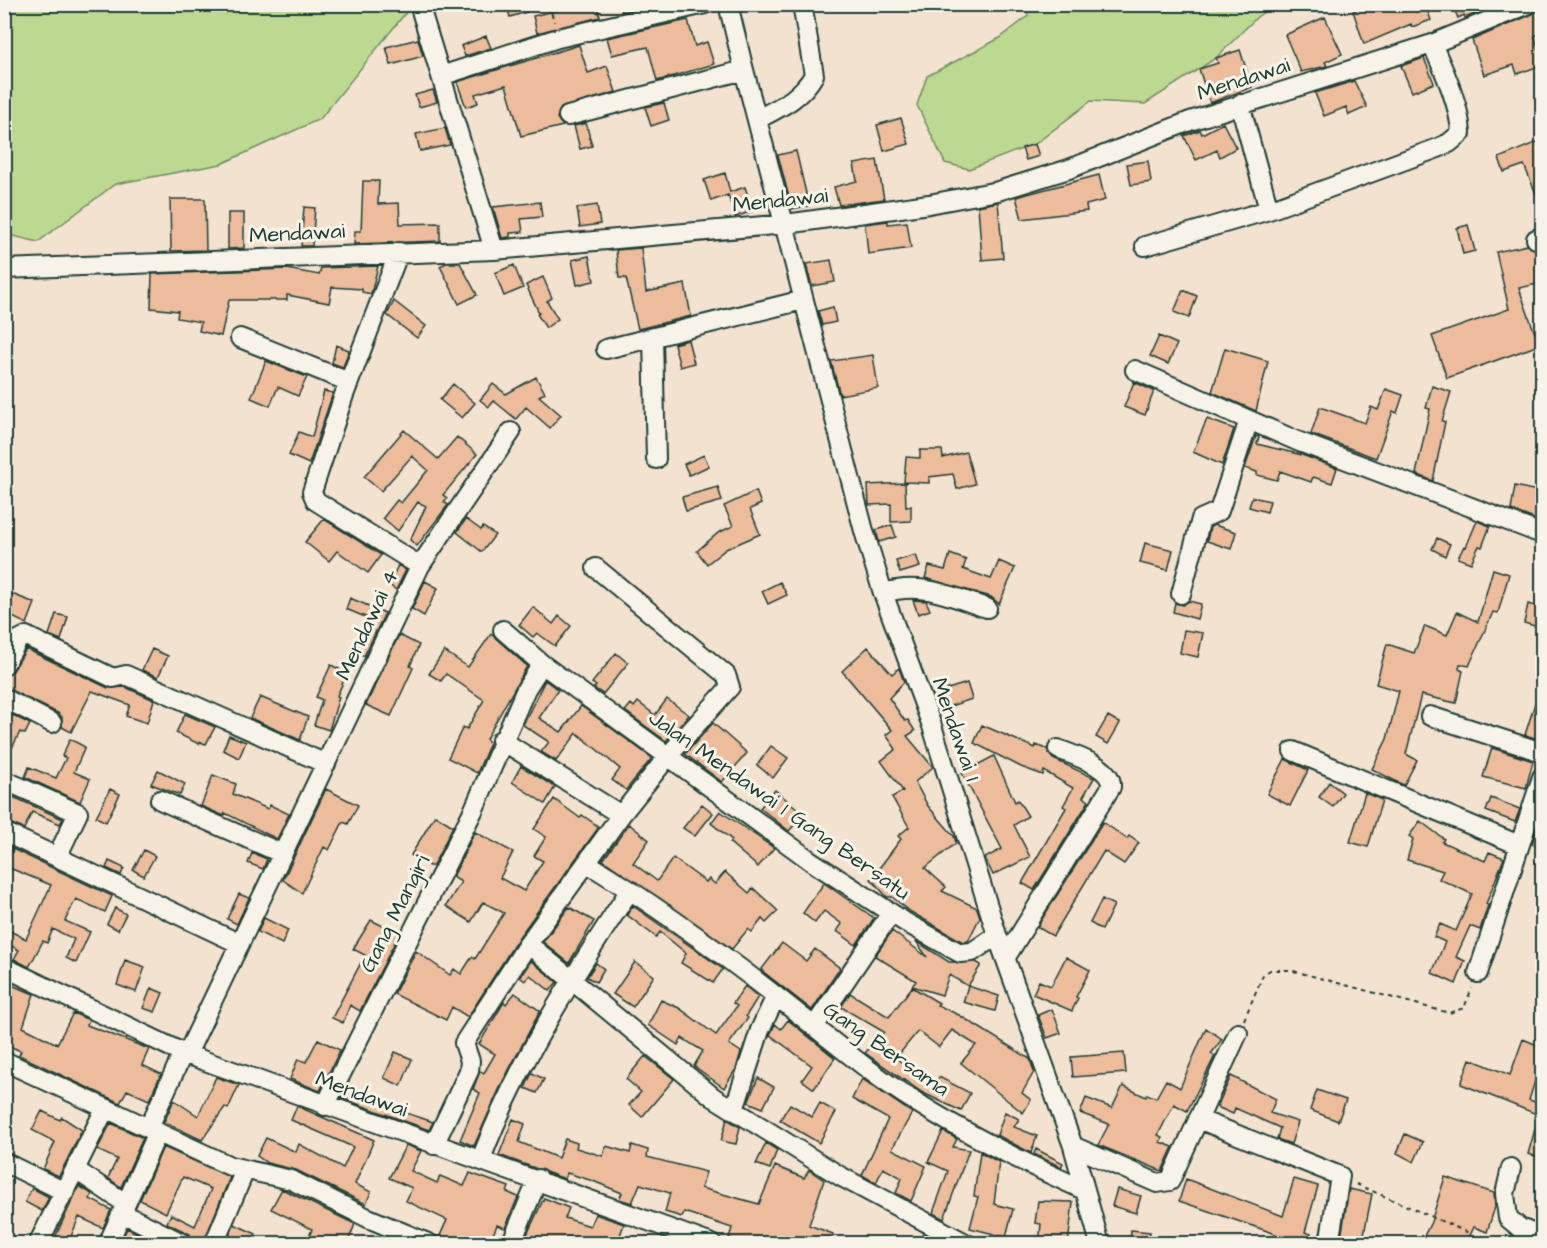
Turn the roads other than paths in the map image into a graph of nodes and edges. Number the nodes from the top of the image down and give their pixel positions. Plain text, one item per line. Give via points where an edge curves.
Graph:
1 (419, 4) edge
2 (705, 4) edge
3 (728, 4) edge
4 (802, 4) edge
5 (1529, 4) edge
6 (1432, 44) junction
7 (744, 70) junction
8 (441, 76) junction
9 (1240, 104) junction
10 (568, 117) dead end
11 (758, 119) junction
12 (1269, 210) junction
13 (786, 224) junction
14 (1145, 246) dead end
15 (494, 250) junction
16 (399, 252) junction
17 (4, 269) edge
18 (803, 300) junction
19 (240, 338) dead end
20 (653, 339) junction
21 (606, 349) dead end
22 (1135, 370) dead end
23 (349, 382) junction
24 (1249, 420) junction
25 (511, 432) dead end
26 (656, 459) dead end
27 (1542, 534) edge
28 (420, 566) junction
29 (596, 568) dead end
30 (883, 593) junction
31 (1181, 594) dead end
32 (987, 608) dead end
33 (503, 630) dead end
34 (542, 664) junction
35 (4, 665) edge
36 (4, 698) edge
37 (1430, 716) dead end
38 (52, 723) dead end
39 (501, 740) junction
40 (1058, 749) dead end
41 (1293, 751) dead end
42 (1542, 752) edge
43 (669, 755) junction
44 (326, 764) junction
45 (1542, 777) edge
46 (4, 780) edge
47 (160, 801) dead end
48 (1538, 810) edge
49 (621, 815) junction
50 (4, 832) edge
51 (1519, 845) junction
52 (283, 854) junction
53 (57, 857) junction
54 (587, 863) junction
55 (630, 890) junction
56 (891, 913) junction
57 (997, 935) junction
58 (240, 944) junction
59 (528, 944) junction
60 (1006, 957) junction
61 (4, 967) edge
62 (1478, 973) road end
63 (572, 978) junction
64 (776, 996) junction
65 (814, 1027) junction
66 (1238, 1033) road end
67 (185, 1053) junction
68 (4, 1061) edge
69 (325, 1106) junction
70 (105, 1109) junction
71 (734, 1110) junction
72 (1198, 1119) junction
73 (153, 1130) junction
74 (434, 1144) junction
75 (1072, 1146) junction
76 (481, 1159) junction
77 (4, 1162) edge
78 (1511, 1168) dead end
79 (76, 1170) junction
80 (245, 1170) junction
81 (538, 1179) junction
82 (1083, 1189) junction
83 (65, 1191) junction
84 (123, 1208) junction
85 (1542, 1238) edge
86 (38, 1244) edge
87 (108, 1244) edge
88 (183, 1244) edge
89 (214, 1244) edge
90 (430, 1244) edge
91 (511, 1244) edge
92 (712, 1244) edge
93 (967, 1244) edge
94 (1100, 1244) edge
95 (1329, 1244) edge

1 - 8 street
2 - 8 street via 558,38
3 - 7 street, Mendawai 1
4 - 11 street via 814,75 787,105
5 - 6 street, Mendawai
6 - 9 street, Mendawai
6 - 12 street via 1447,79 1461,133 1458,137 1438,148
7 - 10 street
7 - 11 street, Mendawai 1
8 - 15 street
9 - 12 street
9 - 13 street, Mendawai via 1018,186 929,204
11 - 13 street, Mendawai 1
12 - 14 street
13 - 15 street, Mendawai
13 - 18 street, Mendawai 1
15 - 16 street, Mendawai
16 - 17 street, Mendawai
16 - 23 street, Mendawai 4
18 - 20 street
18 - 30 street, Mendawai 1
19 - 23 street
20 - 21 street
20 - 26 street
22 - 24 street
23 - 28 street, Mendawai 4 via 312,487 313,496
24 - 27 street
24 - 31 street via 1220,511 1201,519
25 - 28 street
28 - 44 street, Mendawai 4
29 - 43 street via 729,679 726,695
30 - 32 street via 921,588
30 - 57 street, Mendawai 1 via 932,726
33 - 34 street, Jalan Mendawai 1 Gang Bersatu
34 - 39 street, Gang Mangiri
34 - 43 street, Jalan Mendawai 1 Gang Bersatu
35 - 44 street via 18,640 26,636 113,678 126,675
36 - 38 street
37 - 42 street
39 - 49 street
39 - 69 street, Gang Mangiri via 474,809
40 - 60 street via 1106,772 1111,787
41 - 51 street
43 - 49 street
43 - 56 street, Jalan Mendawai 1 Gang Bersatu via 811,861
44 - 52 street, Mendawai 4
45 - 48 street
46 - 53 street via 78,813
47 - 52 street
48 - 51 street
49 - 54 street
50 - 53 street
51 - 62 street
52 - 58 street, Mendawai 4
53 - 58 street
54 - 55 street, Gang Bersama
54 - 59 street
55 - 63 street
55 - 64 street, Gang Bersama
56 - 57 street, Jalan Mendawai 1 Gang Bersatu via 960,953 972,952
56 - 65 street
57 - 60 street, Mendawai 1
58 - 67 street, Mendawai 4
59 - 63 street
59 - 74 street via 464,1043 469,1071
60 - 75 street, Mendawai 1
61 - 67 street, Mendawai
63 - 71 street via 713,1097
63 - 76 street via 526,1058
64 - 65 street, Gang Bersama
64 - 71 street via 760,1030
65 - 82 street, Gang Bersama via 935,1113 1024,1163
66 - 72 street
67 - 69 street, Mendawai
67 - 73 street, Mendawai 4
68 - 70 street
69 - 74 street, Mendawai
70 - 73 street
70 - 79 street
71 - 93 street via 840,1176
72 - 75 street via 1167,1183 1157,1183
72 - 95 street via 1340,1176
73 - 80 street
73 - 84 street, Mendawai 4
74 - 76 street, Mendawai
75 - 82 street, Mendawai 1
76 - 81 street, Mendawai
77 - 83 street
78 - 85 street via 1505,1194 1508,1218
79 - 83 street
79 - 84 street
80 - 89 street
80 - 90 street via 291,1180
81 - 91 street
81 - 92 street, Mendawai
82 - 94 street, Mendawai 1
83 - 86 street
84 - 87 street, Mendawai 4
84 - 88 street

